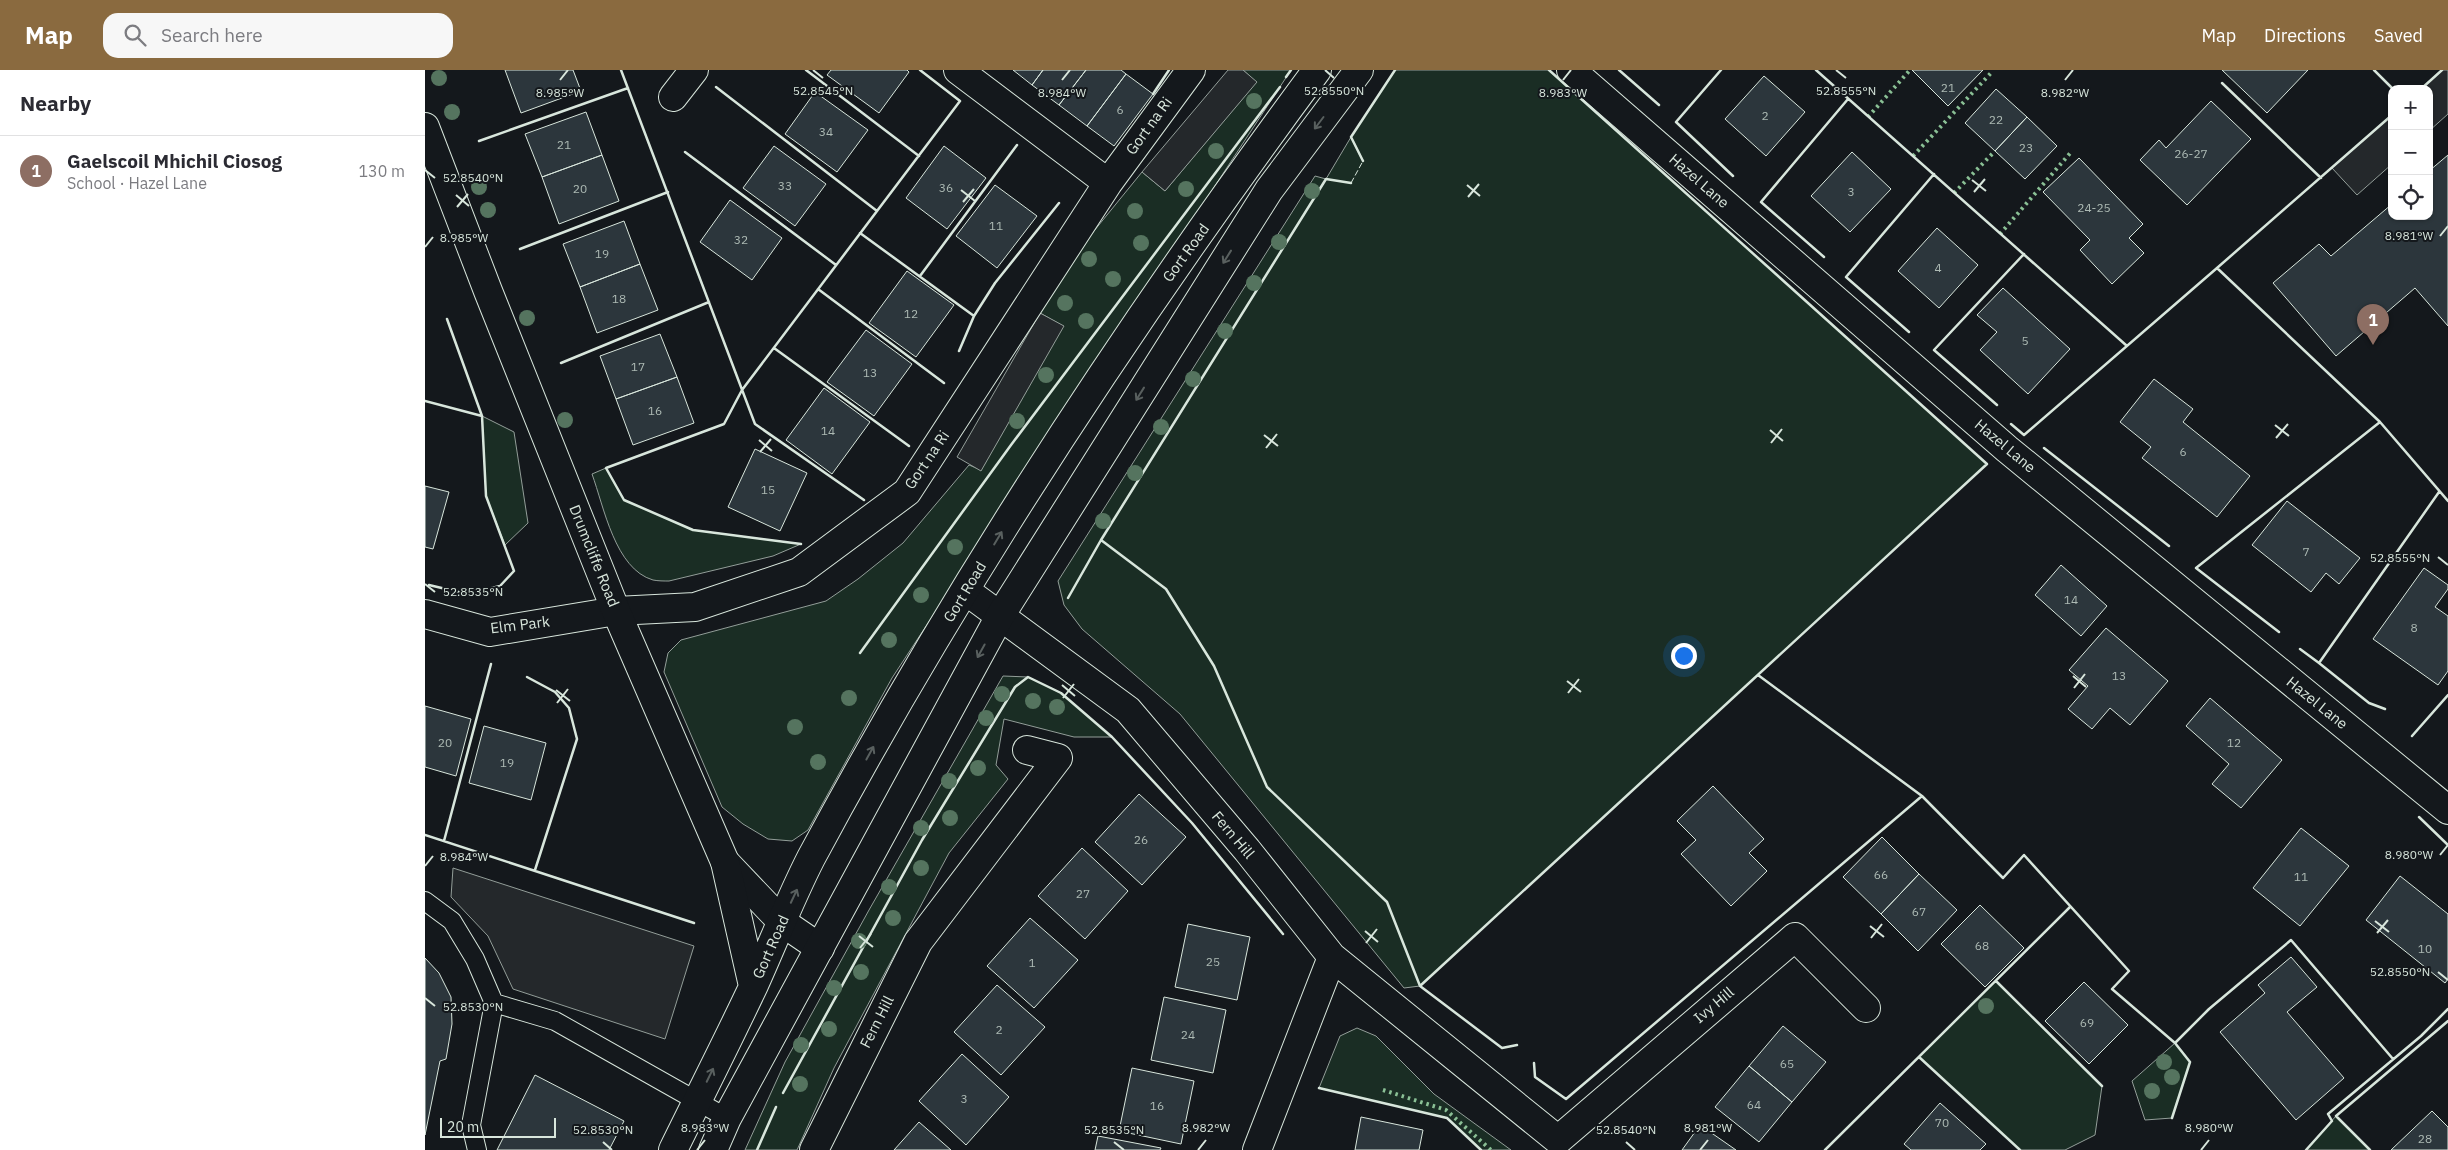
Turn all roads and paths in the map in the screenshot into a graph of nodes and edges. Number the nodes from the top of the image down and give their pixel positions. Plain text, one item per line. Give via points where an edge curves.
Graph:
1 (694, 70) edge
2 (958, 70) edge
3 (1191, 70) edge
4 (1317, 70) edge
5 (1359, 70) edge
6 (1571, 70) edge
7 (673, 97) dead end
8 (425, 128) edge
9 (1108, 183) junction
10 (966, 591) junction
11 (616, 611) junction
12 (425, 614) edge
13 (1000, 616) junction
14 (1027, 750) dead end
15 (2448, 810) edge
16 (725, 862) junction
17 (425, 901) edge
18 (782, 922) junction
19 (820, 948) junction
20 (1332, 957) junction
21 (753, 986) junction
22 (494, 1003) junction
23 (1865, 1008) dead end
24 (697, 1101) junction
25 (727, 1118) junction
26 (1564, 1145) edge
27 (477, 1150) edge
28 (673, 1150) edge
29 (713, 1150) edge
30 (814, 1150) edge
31 (1257, 1150) edge

1 - 7 street
2 - 9 street
3 - 9 street, Gort na Ri
10 -> 4 street, Gort Road via 1053,447 1127,335
5 -> 13 street via 1269,190
6 - 15 street, Hazel Lane via 2007,449
8 - 11 street, Drumcliffe Road
9 - 11 street, Gort na Ri via 907,492 799,572 695,607
10 - 13 street, Fern Hill
18 -> 10 street, Gort Road via 810,861
11 - 12 street, Elm Park via 490,632
11 - 16 street, Drumcliffe Road
13 -> 19 street
13 - 20 street, Fern Hill via 1128,710 1247,850
14 - 30 street, Fern Hill via 1058,758 918,942
16 - 18 street
16 - 21 street, Drumcliffe Road
17 - 22 lane via 452,921 475,959
18 - 19 street
18 - 21 street, Gort Road
19 - 25 street
20 - 26 street, Ivy Hill
20 - 31 street
24 -> 21 street, Gort Road
22 - 24 lane via 555,1021
22 - 27 lane via 471,1125
23 - 26 street, Ivy Hill via 1795,936
24 - 25 lane
24 - 28 street, Gort Road
25 - 29 street

